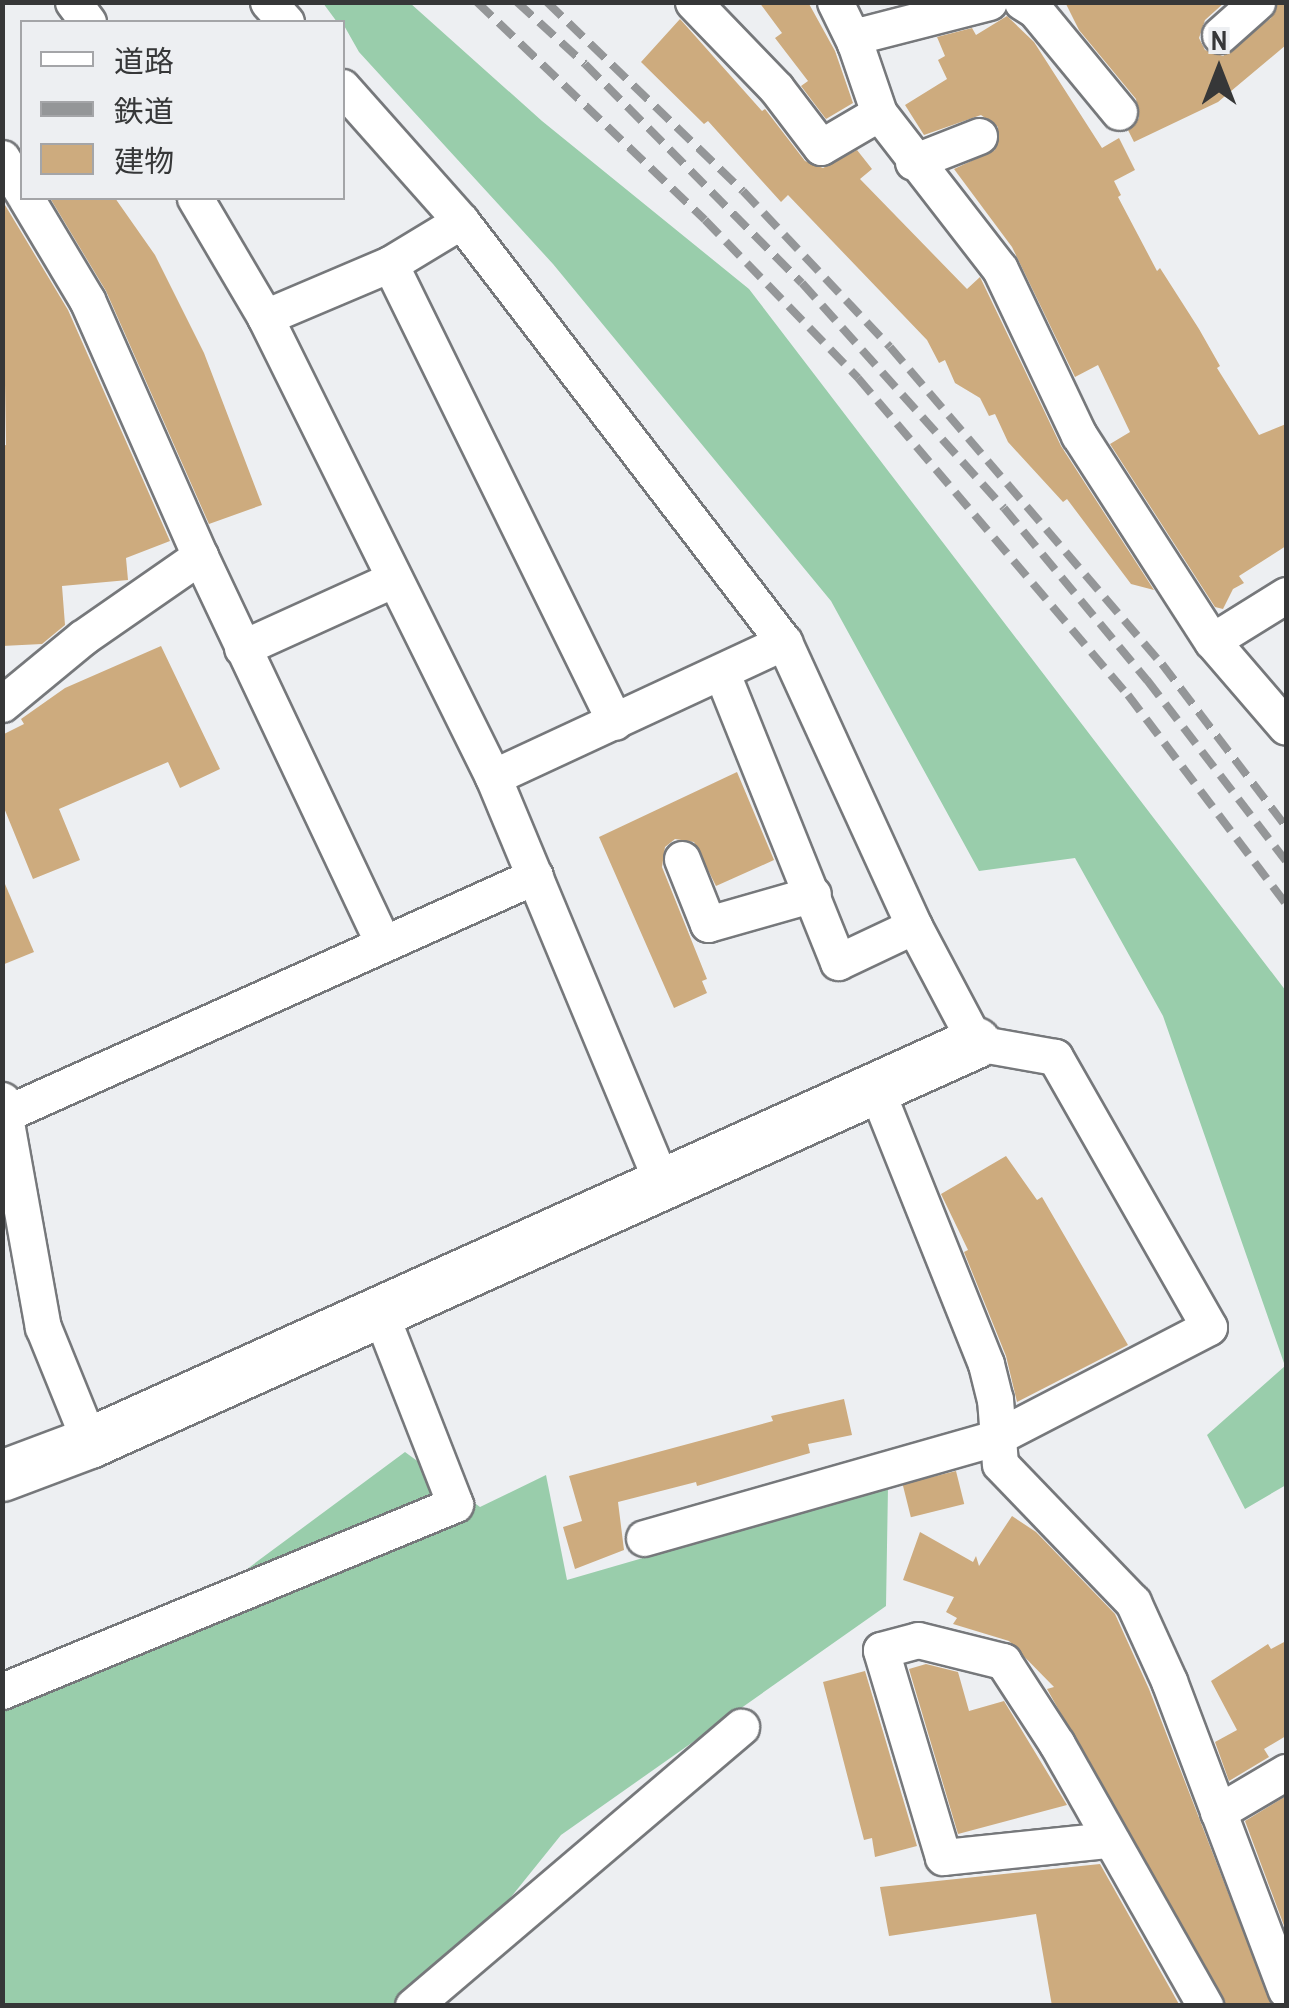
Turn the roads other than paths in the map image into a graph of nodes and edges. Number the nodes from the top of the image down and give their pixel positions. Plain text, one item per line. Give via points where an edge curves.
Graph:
1 (835, 2) edge
2 (988, 2) edge
3 (1022, 2) edge
4 (1257, 2) edge
5 (704, 6) edge
6 (1220, 35) dead end
7 (856, 43) junction
8 (345, 90) edge
9 (1119, 112) dead end
10 (880, 113) junction
11 (979, 136) dead end
12 (2, 158) edge
13 (913, 162) junction
14 (20, 187) edge
15 (28, 200) edge
16 (196, 200) edge
17 (461, 220) junction
18 (390, 264) junction
19 (265, 317) junction
20 (200, 556) junction
21 (394, 579) junction
22 (1286, 594) edge
23 (1212, 641) junction
24 (784, 642) junction
25 (242, 648) junction
26 (722, 674) junction
27 (2, 704) edge
28 (615, 722) junction
29 (1286, 726) edge
30 (493, 776) junction
31 (682, 858) dead end
32 (535, 876) junction
33 (813, 894) junction
34 (914, 926) junction
35 (383, 944) junction
36 (976, 1043) junction
37 (876, 1089) junction
38 (4, 1107) edge
39 (663, 1185) junction
40 (380, 1314) junction
41 (995, 1438) junction
42 (90, 1443) junction
43 (2, 1476) edge
44 (644, 1538) dead end
45 (2, 1690) edge
46 (741, 1727) dead end
47 (1286, 1772) edge
48 (1218, 1812) junction
49 (1108, 1840) junction
50 (1286, 1990) edge
51 (412, 2006) edge
52 (1204, 2006) edge

1 - 7 street
2 - 7 street via 864,34
3 - 9 street
4 - 6 street
5 - 10 street via 821,147
7 - 10 street
8 - 17 street
10 - 13 street
11 - 13 street
12 - 14 street
13 - 23 street via 1000,269 1080,435
15 - 20 street via 87,300
16 - 19 street
17 - 18 street
17 - 24 street
18 - 19 street
18 - 28 street
19 - 21 street
20 - 25 street
20 - 27 street
21 - 25 street
21 - 30 street
22 - 23 street
23 - 29 street
24 - 26 street
24 - 34 street
25 - 35 street
26 - 28 street
26 - 33 street
28 - 30 street
30 - 32 street
31 - 33 street via 708,924
32 - 35 street
32 - 39 street
33 - 34 street via 838,962
34 - 36 street
35 - 38 street
36 - 37 street
36 - 41 street via 1056,1056 1209,1327
37 - 39 street
37 - 41 street via 986,1364
38 - 42 street via 43,1327
39 - 40 street
40 - 42 street
40 - 45 street via 455,1504
41 - 44 street
41 - 48 street via 1000,1464 1133,1602
42 - 43 street
46 - 51 street
47 - 48 street
48 - 50 street
49 - 49 street via 1003,1661 918,1640 881,1650 944,1857
49 - 52 street

